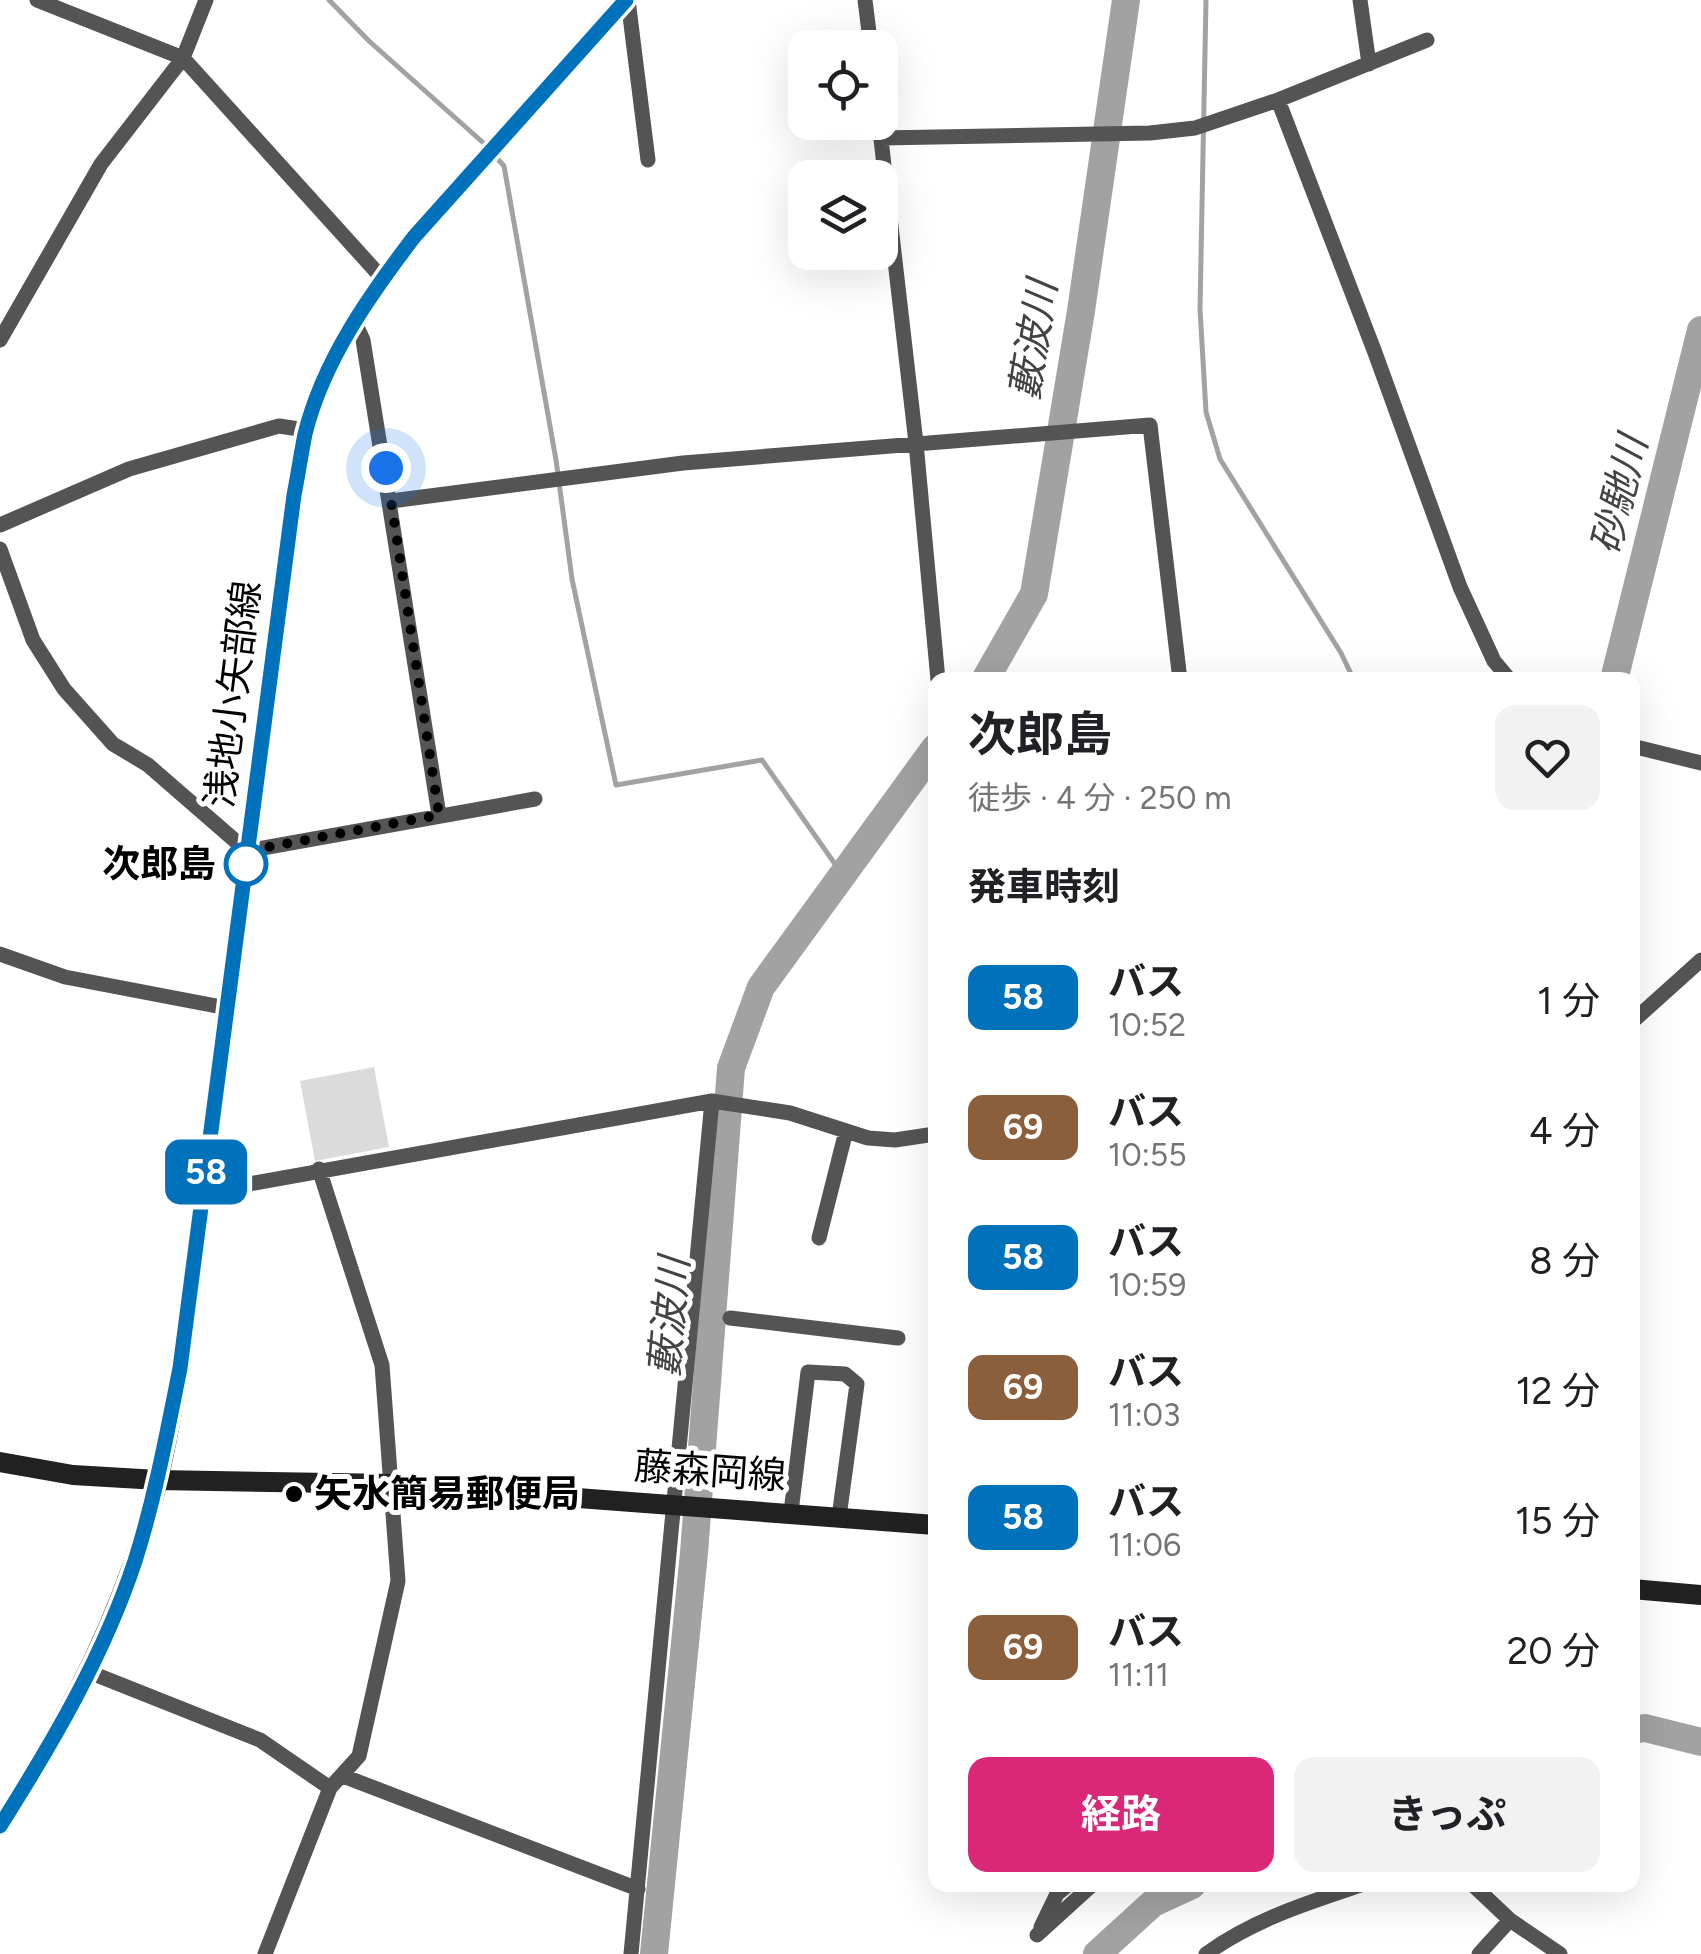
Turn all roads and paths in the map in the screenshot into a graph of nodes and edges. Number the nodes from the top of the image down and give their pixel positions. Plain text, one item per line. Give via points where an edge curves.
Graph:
1 (37, 0) edge
2 (206, 0) edge
3 (626, 0) edge
4 (865, 0) edge
5 (1360, 0) edge
6 (869, 30) edge
7 (1427, 40) dead end
8 (183, 58) junction
9 (1369, 64) junction
10 (1278, 100) junction
11 (898, 130) edge
12 (881, 140) edge
13 (648, 160) dead end
14 (382, 278) junction
15 (354, 320) junction
16 (0, 340) edge
17 (306, 430) junction
18 (916, 443) junction
19 (391, 500) junction
20 (0, 525) edge
21 (0, 549) edge
22 (937, 672) edge
23 (1179, 672) edge
24 (1503, 672) edge
25 (1640, 748) edge
26 (1701, 763) edge
27 (536, 799) dead end
28 (439, 815) junction
29 (247, 851) junction
30 (0, 954) edge
31 (1701, 960) edge
32 (227, 1008) junction
33 (1640, 1015) edge
34 (712, 1100) junction
35 (846, 1132) junction
36 (928, 1135) edge
37 (319, 1169) junction
38 (204, 1192) junction
39 (819, 1238) dead end
40 (730, 1318) dead end
41 (898, 1338) dead end
42 (0, 1462) edge
43 (158, 1480) junction
44 (393, 1484) junction
45 (674, 1503) junction
46 (791, 1512) junction
47 (839, 1517) junction
48 (928, 1524) edge
49 (1640, 1590) edge
50 (1701, 1595) edge
51 (90, 1672) junction
52 (337, 1782) junction
53 (0, 1826) edge
54 (638, 1889) junction
55 (1059, 1892) edge
56 (1084, 1892) edge
57 (1340, 1892) edge
58 (1480, 1892) edge
59 (1510, 1920) junction
60 (266, 1954) edge
61 (631, 1954) edge
62 (1206, 1954) edge
63 (1479, 1954) edge
64 (1560, 1954) edge

1 - 8 street
2 - 8 street
3 - 13 street
3 - 14 main road, 浅地小矢部線
4 - 6 street
5 - 9 street
7 - 9 street
8 - 14 street
8 - 16 street via 101,164
9 - 10 street
10 - 11 street via 1194,128
10 - 24 street via 1460,587
12 - 18 street
14 - 15 main road, 浅地小矢部線
15 - 17 main road, 浅地小矢部線
15 - 19 street via 364,340
17 - 20 street via 279,426 129,469
17 - 29 main road, 浅地小矢部線
18 - 19 street via 683,462
18 - 22 street
18 - 23 street via 1150,425
19 - 28 street
21 - 29 street via 33,640 64,688 113,744 148,765
25 - 26 street
27 - 28 street
28 - 29 street
29 - 32 main road, 浅地小矢部線
30 - 32 street via 65,977
31 - 33 street
32 - 38 main road, 浅地小矢部線
34 - 35 street
34 - 37 street
34 - 45 street
35 - 36 street via 895,1140
35 - 39 street
37 - 38 street
37 - 44 street via 382,1366
38 - 43 main road, 浅地小矢部線
40 - 41 street
42 - 43 main road, 藤森岡線
43 - 44 main road, 藤森岡線
43 - 51 main road, 浅地小矢部線
44 - 45 main road, 藤森岡線
44 - 52 street via 398,1581 366,1734 359,1756
45 - 46 main road, 藤森岡線
45 - 54 street
46 - 47 main road, 藤森岡線
46 - 47 street via 808,1372 845,1374 857,1384
47 - 48 main road, 藤森岡線
49 - 50 main road
51 - 52 street via 260,1740
51 - 53 main road, 浅地小矢部線
52 - 54 street
52 - 60 street
54 - 61 street
55 - 56 street via 1037,1935
57 - 62 street via 1234,1934
58 - 59 street
59 - 63 street
59 - 64 street

